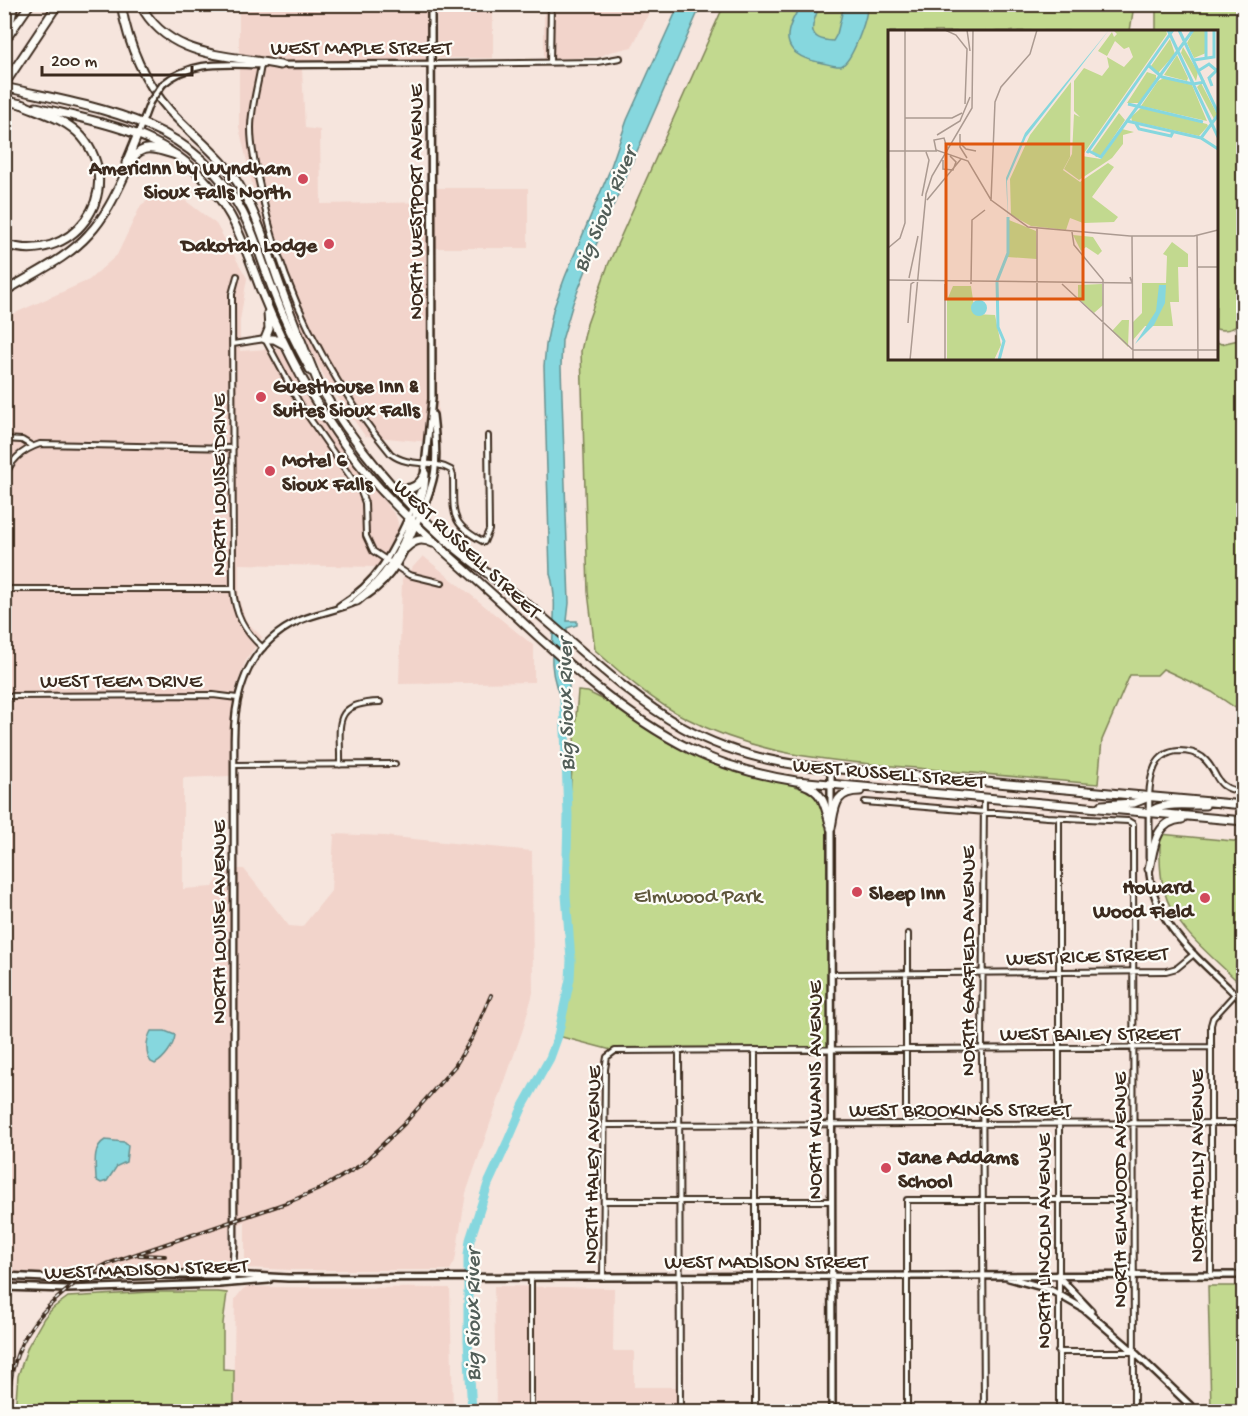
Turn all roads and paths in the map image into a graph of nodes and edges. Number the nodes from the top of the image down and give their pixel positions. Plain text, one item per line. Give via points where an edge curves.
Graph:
1 (14, 4) edge
2 (30, 4) edge
3 (58, 4) edge
4 (121, 4) edge
5 (140, 4) edge
6 (431, 4) edge
7 (551, 4) edge
8 (6, 40) edge
9 (620, 58) dead end
10 (261, 63) junction
11 (550, 63) junction
12 (280, 64) joint
13 (431, 64) junction
14 (4, 86) edge
15 (4, 100) edge
16 (21, 104) junction
17 (142, 122) junction
18 (138, 134) junction
19 (176, 155) junction
20 (110, 204) junction
21 (4, 244) edge
22 (237, 276) dead end
23 (4, 292) edge
24 (266, 302) junction
25 (265, 339) junction
26 (233, 344) junction
27 (285, 345) junction
28 (320, 387) junction
29 (432, 399) junction
30 (488, 436) dead end
31 (4, 439) edge
32 (32, 446) junction
33 (233, 448) junction
34 (426, 465) junction
35 (437, 466) junction
36 (425, 474) junction
37 (4, 480) edge
38 (392, 484) junction
39 (417, 511) junction
40 (412, 521) junction
41 (406, 548) junction
42 (443, 550) junction
43 (391, 565) junction
44 (442, 583) dead end
45 (4, 589) edge
46 (233, 589) junction
47 (357, 602) joint
48 (332, 611) junction
49 (263, 648) junction
50 (4, 696) edge
51 (237, 698) junction
52 (380, 702) dead end
53 (395, 764) dead end
54 (234, 765) junction
55 (340, 765) junction
56 (831, 769) junction
57 (786, 780) junction
58 (831, 785) junction
59 (891, 790) junction
60 (1244, 792) edge
61 (1149, 796) junction
62 (984, 798) junction
63 (865, 802) dead end
64 (1235, 804) junction
65 (1244, 805) edge
66 (1075, 806) junction
67 (983, 812) junction
68 (1149, 813) junction
69 (1059, 818) junction
70 (1212, 818) junction
71 (1244, 821) edge
72 (1133, 824) joint
73 (831, 828) junction
74 (1149, 869) junction
75 (908, 934) dead end
76 (1194, 954) junction
77 (983, 972) junction
78 (1059, 972) junction
79 (1134, 972) junction
80 (907, 973) junction
81 (831, 974) junction
82 (1235, 994) junction
83 (1244, 1003) edge
84 (1058, 1047) junction
85 (1134, 1047) junction
86 (1210, 1047) junction
87 (982, 1048) junction
88 (906, 1049) junction
89 (679, 1050) junction
90 (755, 1050) junction
91 (830, 1050) junction
92 (610, 1054) joint
93 (1058, 1123) junction
94 (1134, 1123) junction
95 (1210, 1123) junction
96 (1244, 1123) edge
97 (906, 1124) junction
98 (982, 1124) junction
99 (604, 1125) junction
100 (756, 1125) junction
101 (831, 1125) junction
102 (680, 1126) junction
103 (1058, 1199) junction
104 (983, 1200) junction
105 (1134, 1200) junction
106 (604, 1201) junction
107 (755, 1201) junction
108 (679, 1202) junction
109 (831, 1202) junction
110 (233, 1275) junction
111 (983, 1275) junction
112 (995, 1275) junction
113 (1057, 1275) junction
114 (1134, 1275) junction
115 (1211, 1275) junction
116 (1244, 1275) edge
117 (4, 1276) edge
118 (680, 1277) junction
119 (756, 1277) junction
120 (832, 1277) junction
121 (907, 1277) junction
122 (288, 1278) junction
123 (531, 1278) junction
124 (603, 1278) junction
125 (232, 1283) junction
126 (4, 1287) edge
127 (1058, 1292) junction
128 (1100, 1321) junction
129 (1058, 1352) junction
130 (1134, 1352) junction
131 (531, 1412) edge
132 (680, 1412) edge
133 (756, 1412) edge
134 (832, 1412) edge
135 (908, 1412) edge
136 (984, 1412) edge
137 (1059, 1412) edge
138 (1134, 1412) edge
139 (1197, 1412) edge

1 - 8 highway
2 - 8 highway
3 - 14 highway
4 - 28 highway via 132,47 150,84 171,112 219,157 243,191
5 - 10 highway via 157,28 182,45
6 - 13 main road, NORTH WESTPORT AVENUE
7 - 11 street
9 - 11 street, WEST MAPLE STREET
10 - 12 highway
10 - 17 street, WEST MAPLE STREET, bridge via 198,66 177,74 163,84
10 - 34 street, WEST RUSSELL STREET via 251,139 265,210 296,301 328,366 384,446 402,461
11 - 13 street, WEST MAPLE STREET
12 - 13 street, WEST MAPLE STREET
13 - 29 main road, NORTH WESTPORT AVENUE
14 - 17 highway, WEST RUSSELL STREET
15 - 16 highway, WEST RUSSELL STREET
16 - 18 highway, WEST RUSSELL STREET
16 - 21 highway via 63,122 82,137 94,160 98,187 89,215 77,231 62,241 37,249
17 - 18 street, WEST MAPLE STREET
17 - 28 highway, WEST RUSSELL STREET via 194,152 232,194 251,231 290,332
18 - 19 highway, WEST RUSSELL STREET
18 - 20 highway
19 - 20 highway via 148,148 139,150
19 - 24 highway, WEST RUSSELL STREET via 200,175 226,207 242,236
20 - 23 highway via 97,225 76,246
22 - 26 street, NORTH LOUISE DRIVE via 232,294
24 - 25 highway via 269,324
24 - 27 highway, WEST RUSSELL STREET
25 - 26 street
25 - 27 highway
25 - 43 street, WEST RUSSELL STREET via 301,406 361,492 368,542 376,555
26 - 33 street, NORTH LOUISE DRIVE
27 - 40 highway, WEST RUSSELL STREET via 344,444
28 - 38 highway, WEST RUSSELL STREET
29 - 34 main road, NORTH WESTPORT AVENUE
29 - 35 main road, NORTH WESTPORT AVENUE
30 - 35 street, WEST RUSSELL STREET via 489,530 484,542 459,524 454,513 452,473
31 - 32 street via 22,440
32 - 33 street via 49,443
32 - 37 street via 15,458
33 - 46 street, NORTH LOUISE DRIVE
34 - 35 street, WEST RUSSELL STREET
34 - 36 main road, NORTH WESTPORT AVENUE
35 - 39 main road, NORTH WESTPORT AVENUE via 434,483
36 - 38 highway via 410,489
36 - 39 highway
38 - 39 highway, WEST RUSSELL STREET
39 - 40 highway
39 - 40 main road, NORTH WESTPORT AVENUE
39 - 56 highway, WEST RUSSELL STREET via 469,559 652,708 697,735 738,751
40 - 41 street, NORTH LOUISE AVENUE
40 - 42 highway, WEST RUSSELL STREET
40 - 43 highway
41 - 42 highway via 413,541 425,540
41 - 43 street, NORTH LOUISE AVENUE
42 - 57 highway, WEST RUSSELL STREET via 592,684 646,723 691,750 733,767
43 - 44 street, WEST RUSSELL STREET via 409,575
43 - 47 highway
43 - 48 street, NORTH LOUISE AVENUE
45 - 46 street
46 - 49 street, NORTH LOUISE DRIVE via 242,626
47 - 48 street, NORTH LOUISE AVENUE
48 - 49 street, NORTH LOUISE AVENUE via 292,625
49 - 51 street, NORTH LOUISE AVENUE via 247,671
50 - 51 street, WEST TEEM DRIVE
51 - 54 street, NORTH LOUISE AVENUE
52 - 55 street via 357,703 344,712
53 - 55 street
54 - 55 street
54 - 110 street, NORTH LOUISE AVENUE
56 - 58 main road, NORTH KIWANIS AVENUE
56 - 61 highway, WEST RUSSELL STREET
57 - 58 highway, WEST RUSSELL STREET
57 - 73 highway via 818,792
58 - 59 highway, WEST RUSSELL STREET
58 - 73 main road, NORTH KIWANIS AVENUE
59 - 62 highway, WEST RUSSELL STREET
59 - 73 highway via 843,794 835,805
60 - 61 street via 1220,783 1201,757 1176,751 1157,762
61 - 64 highway, WEST RUSSELL STREET
61 - 66 highway via 1134,803
61 - 68 street
62 - 66 highway, WEST RUSSELL STREET
62 - 67 street, NORTH GARFIELD AVENUE
63 - 67 street, WEST RUSSELL STREET
64 - 65 highway, WEST RUSSELL STREET
64 - 68 highway via 1162,806
66 - 68 highway, WEST RUSSELL STREET
67 - 69 street, WEST RUSSELL STREET
67 - 77 street, NORTH GARFIELD AVENUE
68 - 70 highway, WEST RUSSELL STREET
68 - 74 street
69 - 72 street, WEST RUSSELL STREET
69 - 78 street, NORTH LINCOLN AVENUE
70 - 71 highway, WEST RUSSELL STREET
70 - 74 highway via 1178,819 1164,825 1155,841
72 - 79 street, NORTH ELMWOOD AVENUE
73 - 81 main road, NORTH KIWANIS AVENUE
74 - 76 street via 1151,889 1161,914
75 - 80 street
76 - 79 street, WEST RICE STREET via 1172,970
76 - 82 street
77 - 78 street, WEST RICE STREET
77 - 80 street, WEST RICE STREET
77 - 87 street, NORTH GARFIELD AVENUE
78 - 79 street, WEST RICE STREET
78 - 84 street, NORTH LINCOLN AVENUE
79 - 85 street, NORTH ELMWOOD AVENUE
80 - 81 street, WEST RICE STREET
80 - 88 street
81 - 91 main road, NORTH KIWANIS AVENUE
82 - 83 street
82 - 86 street, NORTH HOLLY AVENUE via 1213,1018
84 - 85 street, WEST BAILEY STREET
84 - 87 street, WEST BAILEY STREET
84 - 93 street, NORTH LINCOLN AVENUE
85 - 86 street, WEST BAILEY STREET
85 - 94 street, NORTH ELMWOOD AVENUE
86 - 95 street, NORTH HOLLY AVENUE
87 - 88 street, WEST BAILEY STREET
87 - 98 street, NORTH GARFIELD AVENUE
88 - 91 street, WEST BAILEY STREET
88 - 97 street
89 - 90 street, WEST BAILEY STREET
89 - 92 street, WEST BAILEY STREET via 620,1050
89 - 102 street
90 - 91 street, WEST BAILEY STREET
90 - 100 street
91 - 101 main road, NORTH KIWANIS AVENUE
92 - 99 street, NORTH HALEY AVENUE via 605,1062
93 - 94 street, WEST BROOKINGS STREET
93 - 98 street, WEST BROOKINGS STREET
93 - 103 street, NORTH LINCOLN AVENUE
94 - 95 street, WEST BROOKINGS STREET
94 - 105 street, NORTH ELMWOOD AVENUE
95 - 96 street, WEST BROOKINGS STREET
95 - 115 street, NORTH HOLLY AVENUE
97 - 98 street, WEST BROOKINGS STREET
97 - 101 street, WEST BROOKINGS STREET
98 - 104 street, NORTH GARFIELD AVENUE
99 - 102 street, WEST BROOKINGS STREET
99 - 106 street, NORTH HALEY AVENUE
100 - 101 street, WEST BROOKINGS STREET
100 - 102 street, WEST BROOKINGS STREET
100 - 107 street
101 - 109 main road, NORTH KIWANIS AVENUE
102 - 108 street
103 - 104 street
103 - 105 street
103 - 113 street, NORTH LINCOLN AVENUE
104 - 111 street, NORTH GARFIELD AVENUE
104 - 121 street via 908,1200
105 - 114 street, NORTH ELMWOOD AVENUE
106 - 108 street
106 - 124 street, NORTH HALEY AVENUE
107 - 108 street
107 - 109 street
107 - 119 street
108 - 118 street
109 - 120 main road, NORTH KIWANIS AVENUE
110 - 117 main road, WEST MADISON STREET via 67,1279
110 - 122 main road, WEST MADISON STREET
110 - 125 street, NORTH LOUISE AVENUE
111 - 112 main road, WEST MADISON STREET
111 - 121 main road, WEST MADISON STREET
111 - 136 street, NORTH GARFIELD AVENUE
112 - 113 main road, WEST MADISON STREET
112 - 127 main road
113 - 114 main road, WEST MADISON STREET
113 - 127 street, NORTH LINCOLN AVENUE
113 - 128 main road
114 - 115 main road, WEST MADISON STREET
114 - 130 street, NORTH ELMWOOD AVENUE
115 - 116 main road, WEST MADISON STREET
118 - 119 main road, WEST MADISON STREET
118 - 124 main road, WEST MADISON STREET
118 - 132 street
119 - 120 main road, WEST MADISON STREET
119 - 133 street
120 - 121 main road, WEST MADISON STREET
120 - 134 main road, NORTH KIWANIS AVENUE
121 - 135 street
122 - 123 main road, WEST MADISON STREET
122 - 125 main road, WEST MADISON STREET
123 - 124 main road, WEST MADISON STREET
123 - 131 street
125 - 126 main road, WEST MADISON STREET via 67,1289
127 - 128 main road
127 - 129 street, NORTH LINCOLN AVENUE
128 - 130 main road
129 - 130 street
129 - 137 street, NORTH LINCOLN AVENUE
130 - 138 street, NORTH ELMWOOD AVENUE
130 - 139 main road

